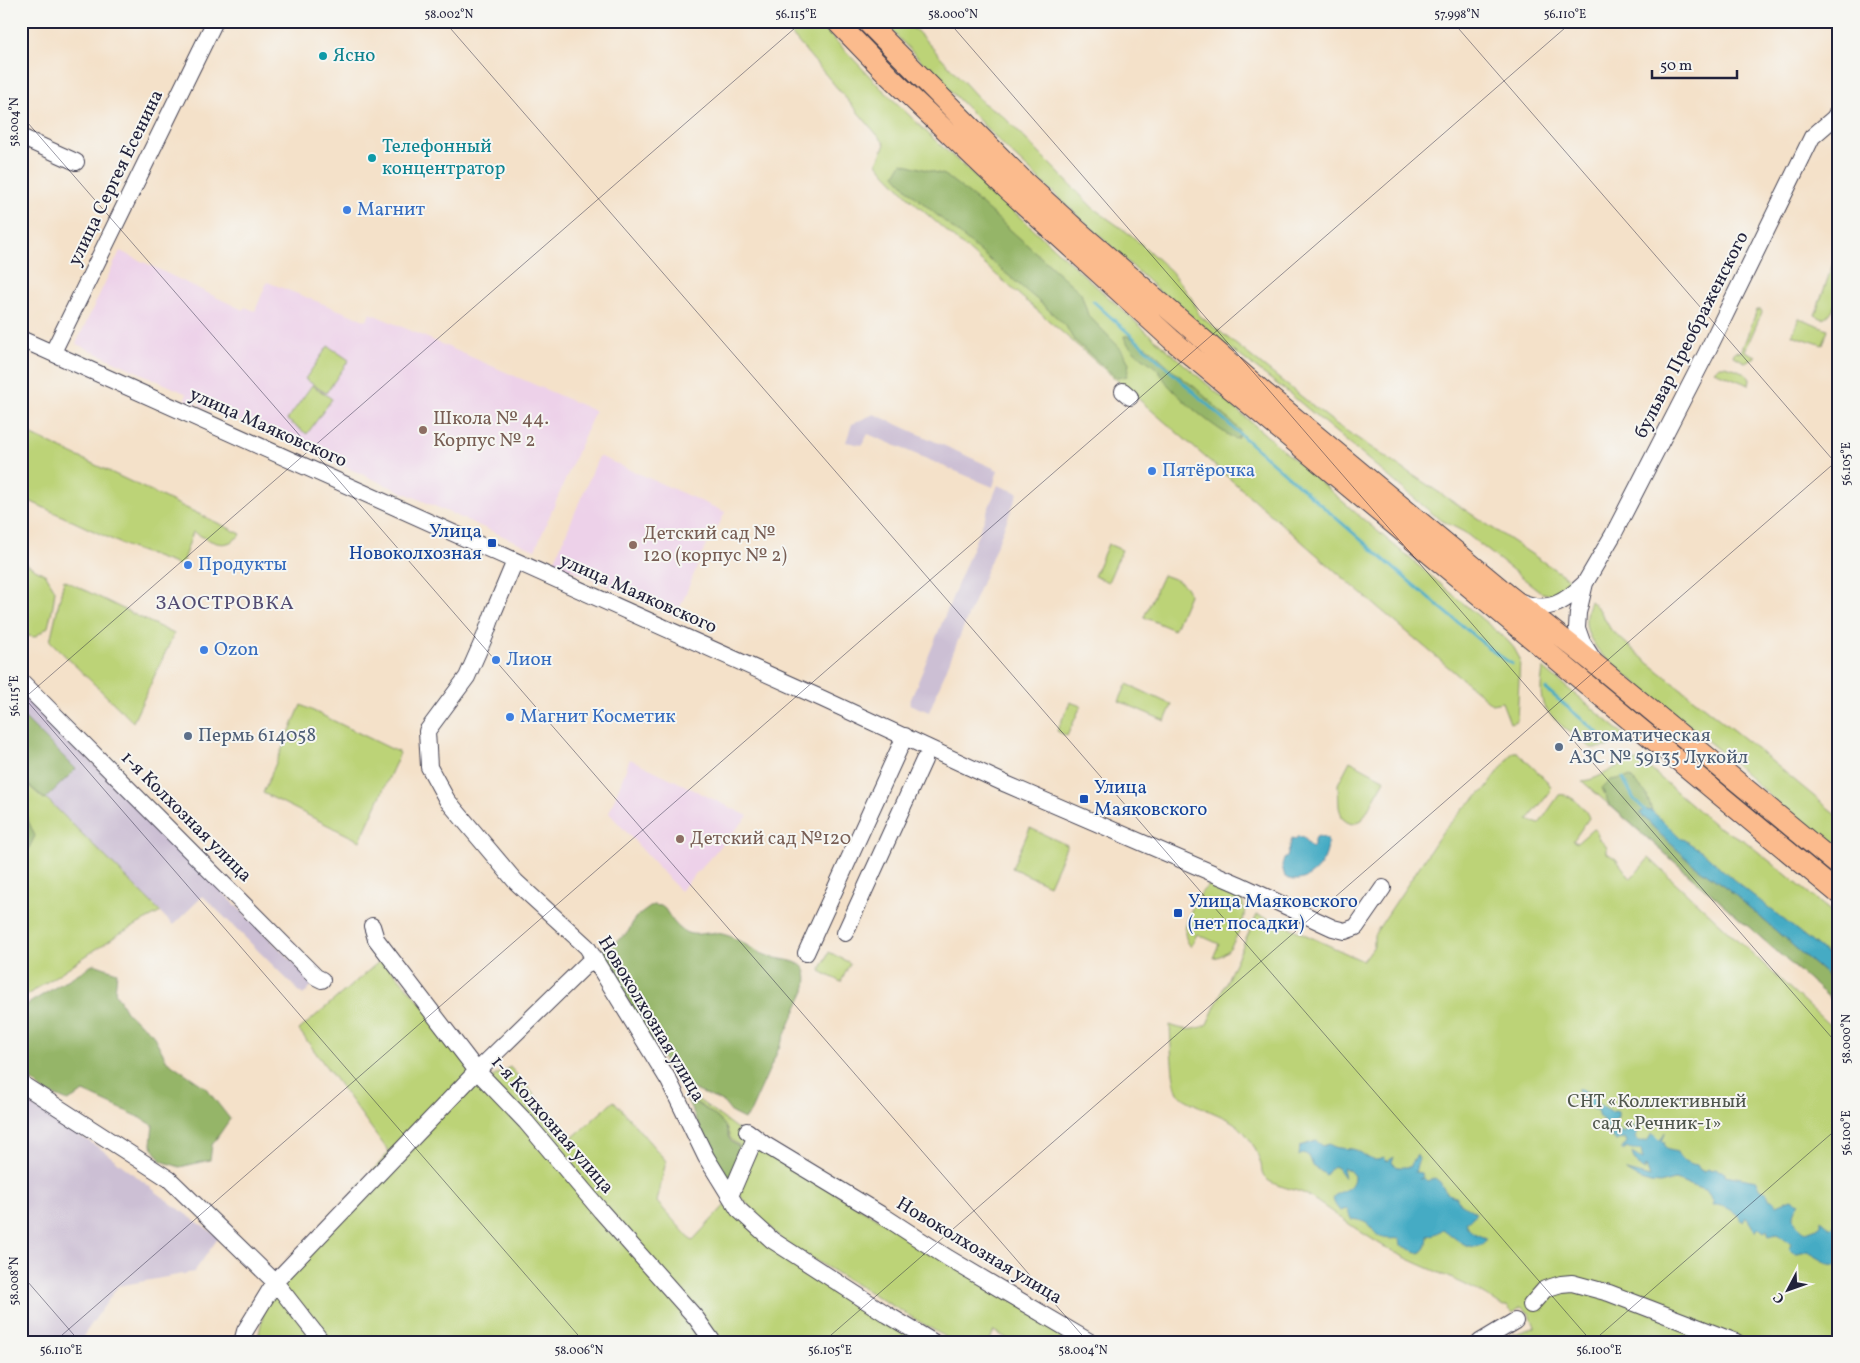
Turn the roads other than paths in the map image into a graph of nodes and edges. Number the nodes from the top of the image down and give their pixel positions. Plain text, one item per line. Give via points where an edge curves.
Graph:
1 (215, 21) edge
2 (836, 21) edge
3 (866, 21) edge
4 (1839, 110) edge
5 (21, 137) edge
6 (76, 162) dead end
7 (21, 339) edge
8 (53, 352) junction
9 (516, 561) junction
10 (1585, 583) junction
11 (1507, 594) junction
12 (1605, 672) junction
13 (21, 681) edge
14 (905, 736) junction
15 (924, 760) dead end
16 (1839, 866) edge
17 (1384, 888) dead end
18 (1839, 894) edge
19 (372, 926) dead end
20 (845, 933) dead end
21 (806, 953) dead end
22 (594, 957) junction
23 (322, 980) dead end
24 (477, 1072) junction
25 (21, 1082) edge
26 (730, 1196) junction
27 (274, 1282) junction
28 (1531, 1305) dead end
29 (1515, 1320) dead end
30 (932, 1341) edge
31 (242, 1342) edge
32 (322, 1342) edge
33 (713, 1342) edge
34 (1090, 1342) edge
35 (1480, 1342) edge
36 (1736, 1342) edge

1 - 8 street, улица Сергея Есенина
2 - 18 main road via 890,78 1171,339
3 - 11 main road via 1075,228 1266,394
4 - 10 street, бульвар Преображенского via 1812,137 1702,362
5 - 6 street
7 - 8 street, улица Маяковского
8 - 9 street, улица Маяковского
9 - 14 street, улица Маяковского
9 - 22 street, Новоколхозная улица via 466,677 427,731 429,767 447,800 516,882
10 - 11 street via 1568,599 1550,607 1528,604
10 - 12 street via 1577,628 1585,648
11 - 12 main road
12 - 16 main road
13 - 23 street, 1-я Колхозная улица
14 - 17 street, улица Маяковского via 1014,788 1333,928 1345,931 1356,927
14 - 21 street
15 - 20 street
19 - 24 street, 1-я Колхозная улица via 376,939
22 - 24 street
22 - 26 street, Новоколхозная улица via 669,1081 706,1157
24 - 27 street
24 - 33 street, 1-я Колхозная улица via 526,1122 696,1318
25 - 27 street via 170,1180
26 - 30 street, Новоколхозная улица via 750,1222 772,1240
26 - 34 street, Новоколхозная улица via 751,1134 948,1258
27 - 31 street via 245,1331
27 - 32 street
28 - 36 street via 1545,1289 1572,1283 1609,1293
29 - 35 street

